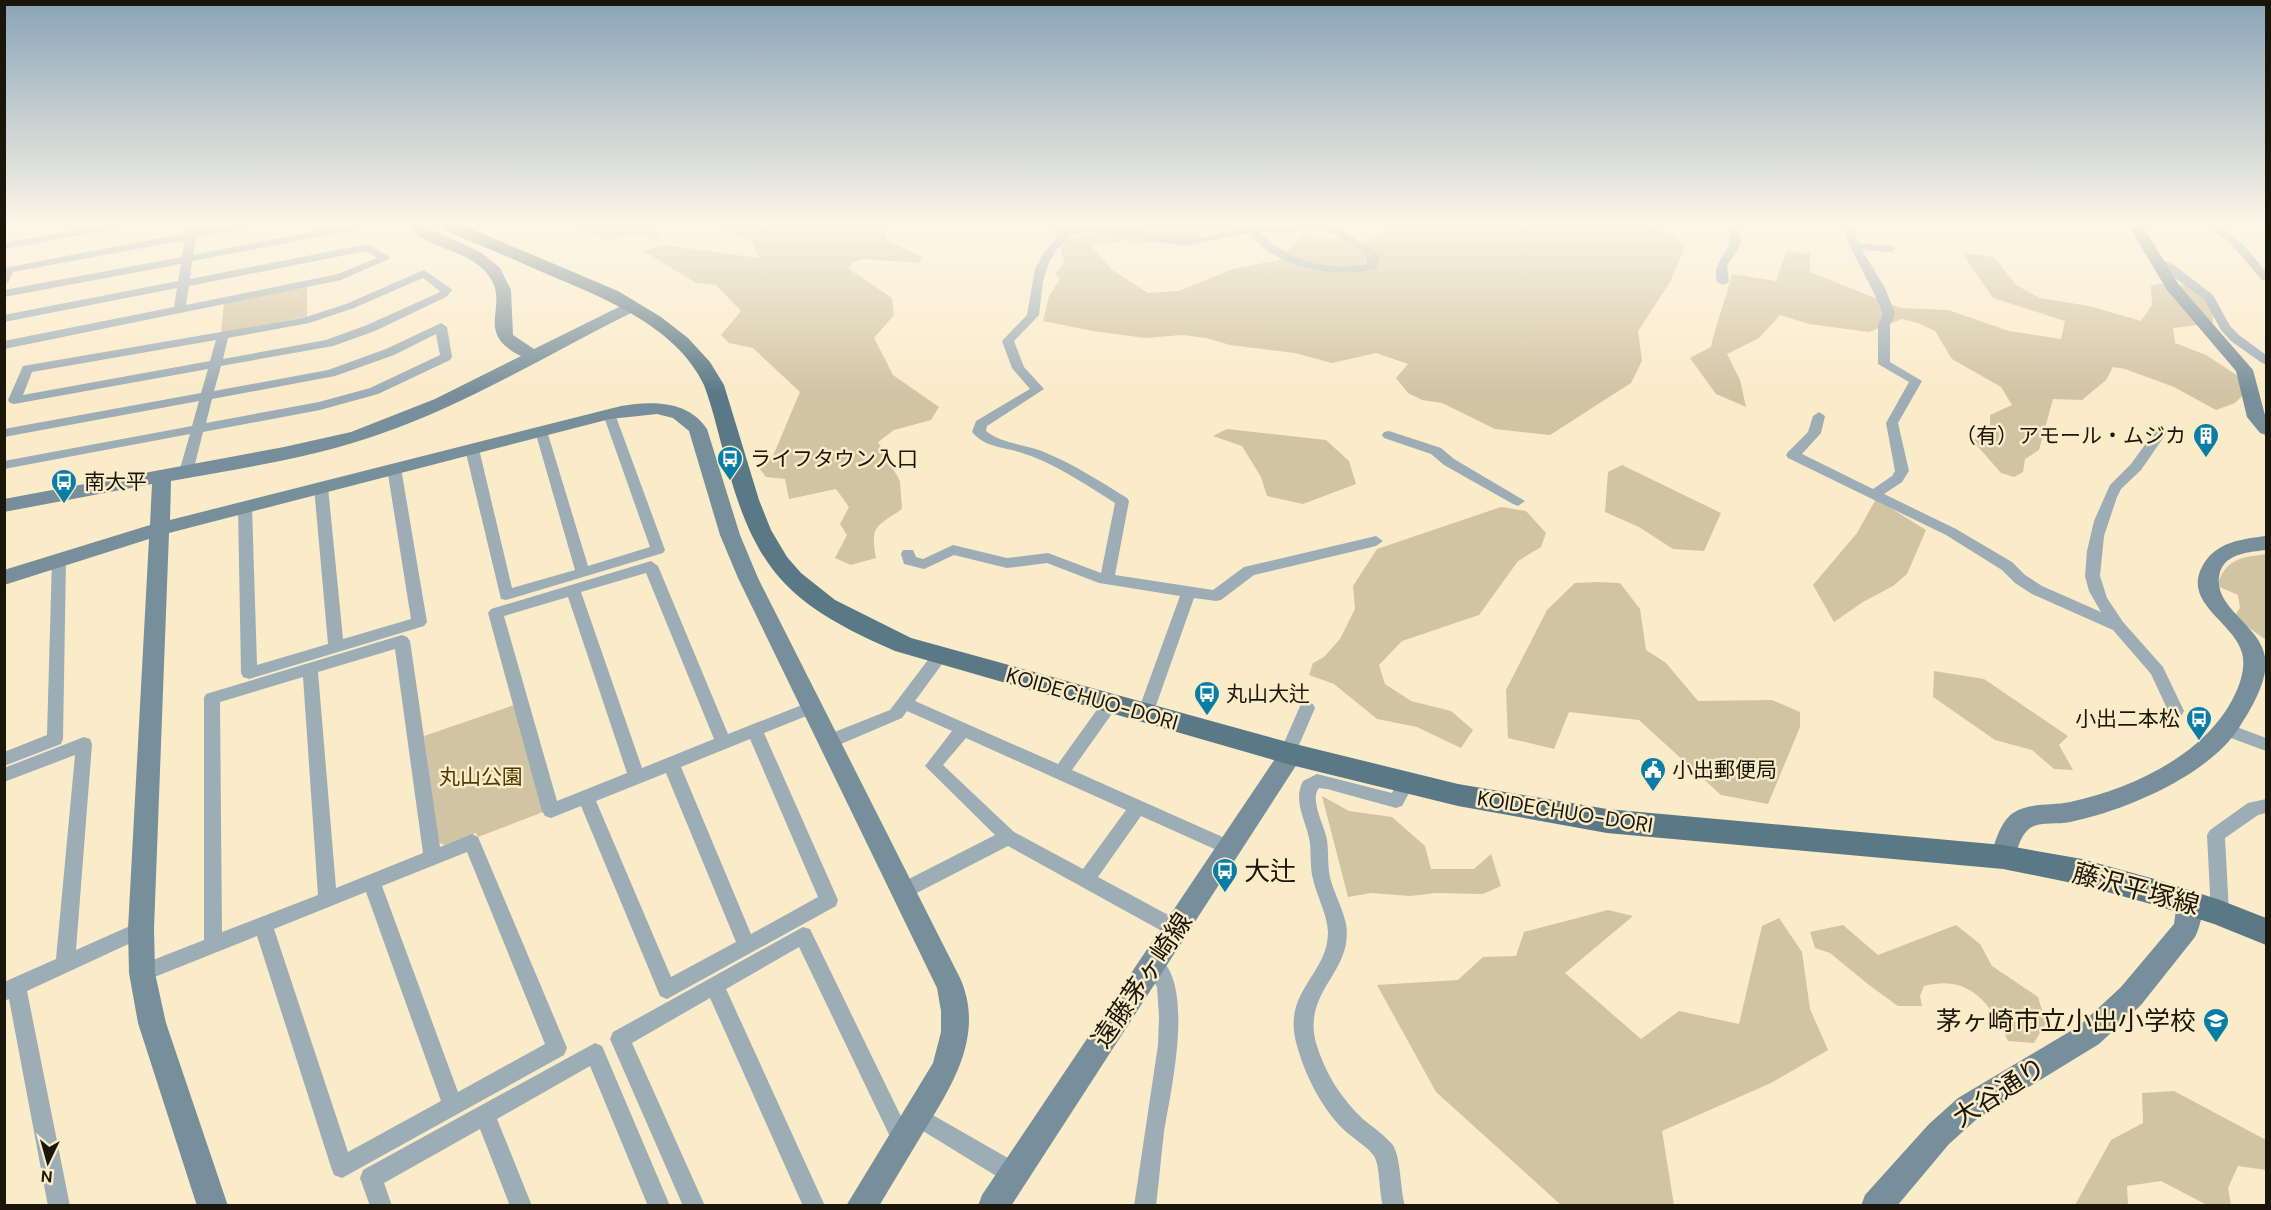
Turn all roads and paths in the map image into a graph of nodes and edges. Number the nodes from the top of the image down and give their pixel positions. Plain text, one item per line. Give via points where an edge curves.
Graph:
1 (70, 281) edge
2 (197, 281) edge
3 (319, 281) edge
4 (405, 281) edge
5 (435, 281) edge
6 (499, 281) edge
7 (580, 281) edge
8 (1039, 281) edge
9 (1875, 281) edge
10 (2170, 281) edge
11 (2189, 281) edge
12 (184, 284) junction
13 (4, 294) edge
14 (633, 306) junction
15 (180, 309) junction
16 (4, 319) edge
17 (223, 335) junction
18 (4, 345) edge
19 (532, 355) junction
20 (2266, 360) edge
21 (215, 365) junction
22 (206, 396) junction
23 (609, 414) junction
24 (1819, 416) dead end
25 (198, 429) junction
26 (2266, 429) edge
27 (541, 431) junction
28 (2162, 431) dead end
29 (4, 433) edge
30 (1389, 435) dead end
31 (472, 449) junction
32 (4, 465) edge
33 (394, 468) junction
34 (174, 474) junction
35 (321, 487) junction
36 (1875, 494) junction
37 (1518, 501) dead end
38 (4, 506) edge
39 (244, 507) junction
40 (159, 529) junction
41 (1376, 541) dead end
42 (2266, 543) edge
43 (908, 554) dead end
44 (59, 559) junction
45 (583, 573) junction
46 (4, 578) edge
47 (1107, 579) junction
48 (573, 590) junction
49 (1189, 592) junction
50 (2118, 626) junction
51 (336, 647) junction
52 (940, 656) junction
53 (310, 669) junction
54 (905, 703) junction
55 (1110, 704) junction
56 (813, 707) junction
57 (1307, 708) dead end
58 (2176, 711) dead end
59 (1145, 714) junction
60 (964, 729) junction
61 (2226, 729) junction
62 (754, 730) junction
63 (828, 742) junction
64 (723, 743) junction
65 (2266, 745) edge
66 (1291, 754) junction
67 (4, 759) edge
68 (671, 764) junction
69 (1061, 773) junction
70 (4, 775) edge
71 (637, 777) junction
72 (1406, 782) junction
73 (585, 797) junction
74 (2266, 806) edge
75 (1138, 807) junction
76 (1008, 837) junction
77 (1230, 848) junction
78 (2003, 857) junction
79 (433, 858) junction
80 (1086, 879) junction
81 (372, 882) junction
82 (903, 891) junction
83 (328, 899) junction
84 (2190, 902) junction
85 (2220, 913) junction
86 (263, 925) junction
87 (141, 929) junction
88 (1176, 929) junction
89 (2266, 932) edge
90 (213, 945) junction
91 (747, 946) junction
92 (1152, 963) junction
93 (65, 964) junction
94 (142, 973) junction
95 (714, 986) junction
96 (10, 990) edge
97 (453, 1106) junction
98 (485, 1114) junction
99 (917, 1116) junction
100 (902, 1140) junction
101 (1014, 1174) junction
102 (59, 1206) edge
103 (213, 1206) edge
104 (381, 1206) edge
105 (521, 1206) edge
106 (659, 1206) edge
107 (694, 1206) edge
108 (814, 1206) edge
109 (861, 1206) edge
110 (993, 1206) edge
111 (1145, 1206) edge
112 (1394, 1206) edge
113 (1876, 1206) edge

1 - 13 street
2 - 12 street
3 - 15 street
4 - 17 street via 328,315
5 - 21 street via 446,290 442,295 371,328 329,343
6 - 19 street via 504,291 503,334
7 - 14 main road, KOIDECHUO-DORI
8 - 47 street via 1030,320 1008,341 1022,375 1038,389 981,424 979,432 984,438 1065,466 1122,501
9 - 36 street via 1889,314 1884,325 1884,364 1916,381 1892,423 1902,471
10 - 26 street via 2244,370 2252,392 2253,412
11 - 20 street via 2209,297 2235,338
12 - 15 street
12 - 16 street
14 - 19 street
14 - 52 main road, KOIDECHUO-DORI via 702,363 713,383 767,546 796,582 826,606 868,630
15 - 18 street
17 - 21 street
17 - 21 street via 27,369 14,400
19 - 34 street via 448,401 372,431
21 - 22 street
22 - 25 street
22 - 25 street via 331,373 390,352 441,327 446,357 400,380 320,406
22 - 29 street
23 - 27 street
23 - 45 street via 658,550
23 - 56 street via 662,408 691,419 698,429 730,535
24 - 36 street via 1814,433 1793,455
25 - 32 street
25 - 34 street
27 - 31 street
27 - 45 street
28 - 50 street via 2132,473 2116,486 2097,539 2093,585
30 - 37 street via 1436,451
31 - 33 street
31 - 45 street via 506,595
33 - 35 street
33 - 51 street via 419,622
34 - 38 street
34 - 40 street
35 - 39 street
35 - 51 street
36 - 50 street via 1951,532 2007,566 2037,590
39 - 40 street
39 - 51 street via 249,673
40 - 44 street
40 - 87 street
41 - 49 street via 1249,571 1216,596
42 - 61 street via 2223,554 2208,575 2210,595 2244,633 2254,654 2255,665 2240,708
43 - 47 street via 909,560 924,564 953,549 1007,563 1048,558 1080,573
44 - 46 street
44 - 67 street via 55,739
47 - 49 street
48 - 64 street via 651,566
48 - 71 street
48 - 73 street via 496,612 551,811
49 - 59 street
50 - 58 street via 2157,671
52 - 54 street
52 - 55 main road, KOIDECHUO-DORI
53 - 79 street via 402,641
53 - 83 street
53 - 90 street via 212,698
54 - 60 street
54 - 63 street via 896,714
55 - 59 main road, KOIDECHUO-DORI
55 - 69 street
56 - 62 street
56 - 63 street
57 - 66 street
59 - 66 main road, KOIDECHUO-DORI
60 - 69 street
60 - 76 street via 933,766
61 - 65 street
61 - 78 street via 2199,754 2167,774 2091,807 2021,821
62 - 64 street
62 - 91 street via 829,900
63 - 82 street
64 - 68 street
66 - 72 main road, KOIDECHUO-DORI
66 - 77 street, 遠藤茅ヶ崎線
68 - 71 street
68 - 91 street
69 - 75 street
70 - 93 street via 84,744
71 - 73 street
72 - 78 main road, KOIDECHUO-DORI via 1607,821
72 - 112 street via 1396,801 1317,781 1308,786 1306,796 1338,942 1301,1017 1308,1048 1325,1090 1339,1110 1385,1152
73 - 91 street via 667,990
74 - 85 street via 2254,808 2216,835
75 - 77 street
75 - 80 street
76 - 80 street
76 - 82 street
77 - 88 street, 遠藤茅ヶ崎線
78 - 84 main road, 藤沢平塚線 via 2082,872
79 - 81 street
79 - 97 street via 472,842 557,1048
80 - 88 street
81 - 83 street
81 - 97 street
82 - 99 street via 950,987 956,1012 952,1052
83 - 86 street
84 - 85 main road, 藤沢平塚線
84 - 113 street, 大谷通り via 2186,929 2131,996 2088,1035 1968,1108 1938,1134
85 - 89 main road, 藤沢平塚線
86 - 90 street
86 - 97 street via 342,1167
87 - 93 street
87 - 94 street
88 - 92 street, 遠藤茅ヶ崎線
90 - 94 street
92 - 101 street, 遠藤茅ヶ崎線
92 - 111 street via 1166,985 1169,1017
93 - 96 street
94 - 103 street via 152,1023
95 - 100 street via 803,935
95 - 107 street via 620,1039
95 - 108 street
96 - 102 street
98 - 104 street via 371,1178
98 - 105 street
98 - 106 street via 595,1053
99 - 100 street
99 - 101 street
100 - 109 street
101 - 110 street, 遠藤茅ヶ崎線

